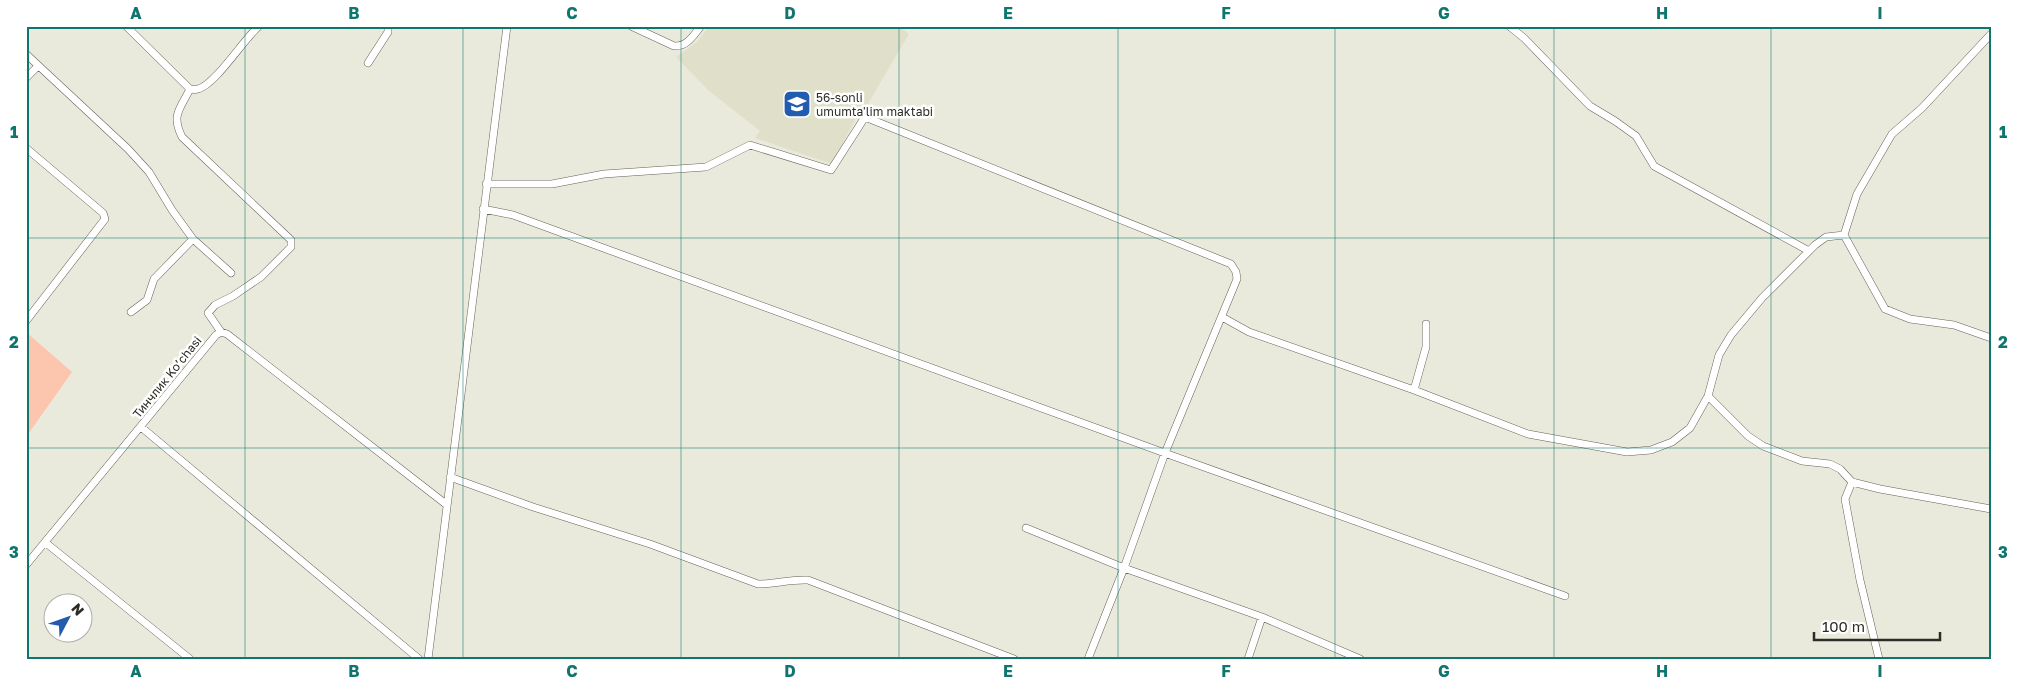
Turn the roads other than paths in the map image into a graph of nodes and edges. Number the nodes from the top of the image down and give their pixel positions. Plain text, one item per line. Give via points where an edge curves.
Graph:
1 (126, 26) edge
2 (259, 26) edge
3 (388, 26) edge
4 (507, 26) edge
5 (631, 26) edge
6 (701, 26) edge
7 (1509, 26) edge
8 (1991, 34) edge
9 (26, 54) edge
10 (368, 63) dead end
11 (38, 66) junction
12 (26, 78) edge
13 (190, 89) junction
14 (26, 148) edge
15 (486, 184) junction
16 (483, 209) junction
17 (1844, 235) junction
18 (193, 239) junction
19 (1809, 251) junction
20 (231, 273) dead end
21 (130, 312) dead end
22 (1222, 317) junction
23 (26, 321) edge
24 (1426, 324) dead end
25 (221, 332) junction
26 (1991, 338) edge
27 (1414, 390) junction
28 (1708, 396) junction
29 (141, 427) junction
30 (1166, 452) junction
31 (450, 478) junction
32 (1852, 482) junction
33 (447, 505) junction
34 (1991, 509) edge
35 (1026, 528) dead end
36 (46, 543) junction
37 (26, 565) edge
38 (1124, 568) junction
39 (1565, 596) dead end
40 (1262, 617) junction
41 (190, 659) edge
42 (419, 659) edge
43 (428, 659) edge
44 (1014, 659) edge
45 (1088, 659) edge
46 (1248, 659) edge
47 (1360, 659) edge
48 (1879, 659) edge

1 - 13 street
2 - 13 street via 217,76 199,90
3 - 10 street via 388,32
4 - 15 street
5 - 6 street via 681,47
7 - 19 street via 1590,106 1636,136 1654,166
8 - 17 street via 1922,108 1892,134 1857,194
9 - 11 street
11 - 12 street
11 - 18 street via 144,166
13 - 25 street via 175,118 182,137 291,240 291,247 261,277 215,305 208,313
14 - 23 street via 103,213 105,219
15 - 16 street
15 - 22 street via 552,184 604,174 706,167 750,145 831,170 865,117 1231,264 1237,278
16 - 30 street via 513,215
16 - 31 street
17 - 19 street via 1826,237
17 - 26 street via 1885,310 1910,319 1954,325
18 - 20 street
18 - 21 street via 154,279 146,300
19 - 28 street via 1731,335 1719,355
22 - 27 street via 1249,332
22 - 30 street
24 - 27 street via 1426,347
25 - 29 street, Тинчлик Ko’chasi
25 - 33 street
27 - 28 street via 1528,434 1627,452 1651,450 1672,442 1690,428
28 - 32 street via 1748,436 1763,446 1802,461 1830,464
29 - 36 street, Тинчлик Ko’chasi
29 - 42 street
30 - 38 street
30 - 39 street
31 - 33 street
31 - 44 street via 758,584 808,580
32 - 34 street
32 - 48 street via 1846,499 1860,580
33 - 43 street
35 - 38 street
36 - 37 street, Тинчлик Ko’chasi
36 - 41 street
38 - 40 street
38 - 45 street
40 - 46 street
40 - 47 street

